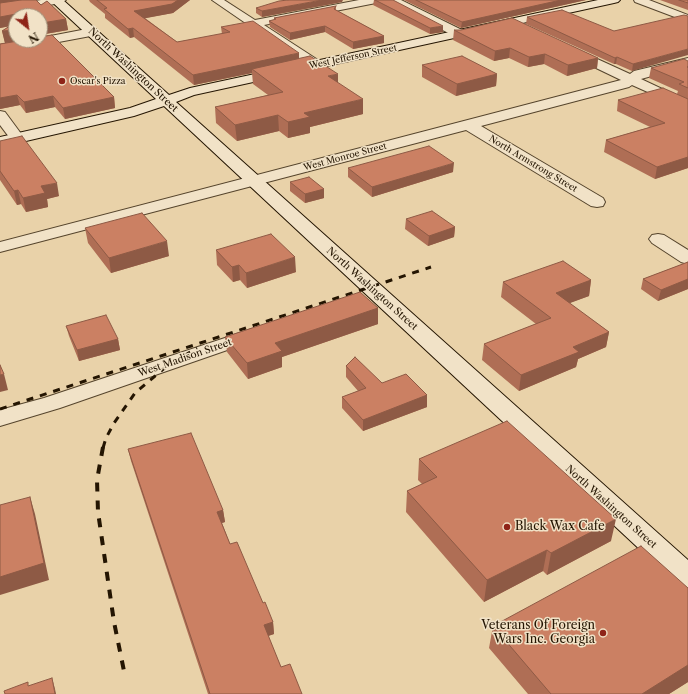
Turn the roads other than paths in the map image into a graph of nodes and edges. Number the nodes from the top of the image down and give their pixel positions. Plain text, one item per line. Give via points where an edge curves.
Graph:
1 (58, 0) edge
2 (217, 0) edge
3 (376, 0) edge
4 (392, 0) edge
5 (614, 0) edge
6 (639, 0) edge
7 (0, 10) edge
8 (688, 19) edge
9 (512, 22) junction
10 (253, 24) junction
11 (526, 29) edge
12 (92, 32) junction
13 (460, 34) junction
14 (561, 46) edge
15 (0, 49) edge
16 (688, 62) edge
17 (316, 65) junction
18 (632, 80) junction
19 (166, 100) junction
20 (688, 106) edge
21 (0, 115) edge
22 (469, 125) junction
23 (17, 138) junction
24 (0, 142) edge
25 (255, 181) junction
26 (597, 202) dead end
27 (658, 239) dead end
28 (0, 247) edge
29 (688, 258) edge
30 (376, 293) junction
31 (356, 300) edge
32 (273, 328) edge
33 (0, 406) edge
34 (32, 408) junction
35 (0, 418) edge
36 (688, 577) edge

1 - 7 street
1 - 12 main road, North Washington Street
2 - 10 street
3 - 10 street
4 - 13 street
5 - 9 main road, West Jefferson Street
6 - 8 street
9 - 11 street
9 - 13 main road, West Jefferson Street
10 - 17 street
12 - 15 street
12 - 19 main road, North Washington Street
13 - 17 main road, West Jefferson Street
14 - 18 street
16 - 18 street, West Monroe Street via 639,74
17 - 19 main road, West Jefferson Street via 190,92
18 - 20 street
18 - 22 street, West Monroe Street
19 - 23 main road, West Jefferson Street via 134,112
19 - 25 main road, North Washington Street
21 - 23 street
22 - 25 street, West Monroe Street
22 - 26 street, North Armstrong Street
23 - 24 main road, West Jefferson Street
25 - 28 street, West Monroe Street
25 - 30 main road, North Washington Street
27 - 29 street
30 - 31 street
30 - 36 main road, North Washington Street
32 - 34 street, West Madison Street
33 - 34 street, West Madison Street
34 - 35 street, West Madison Street

